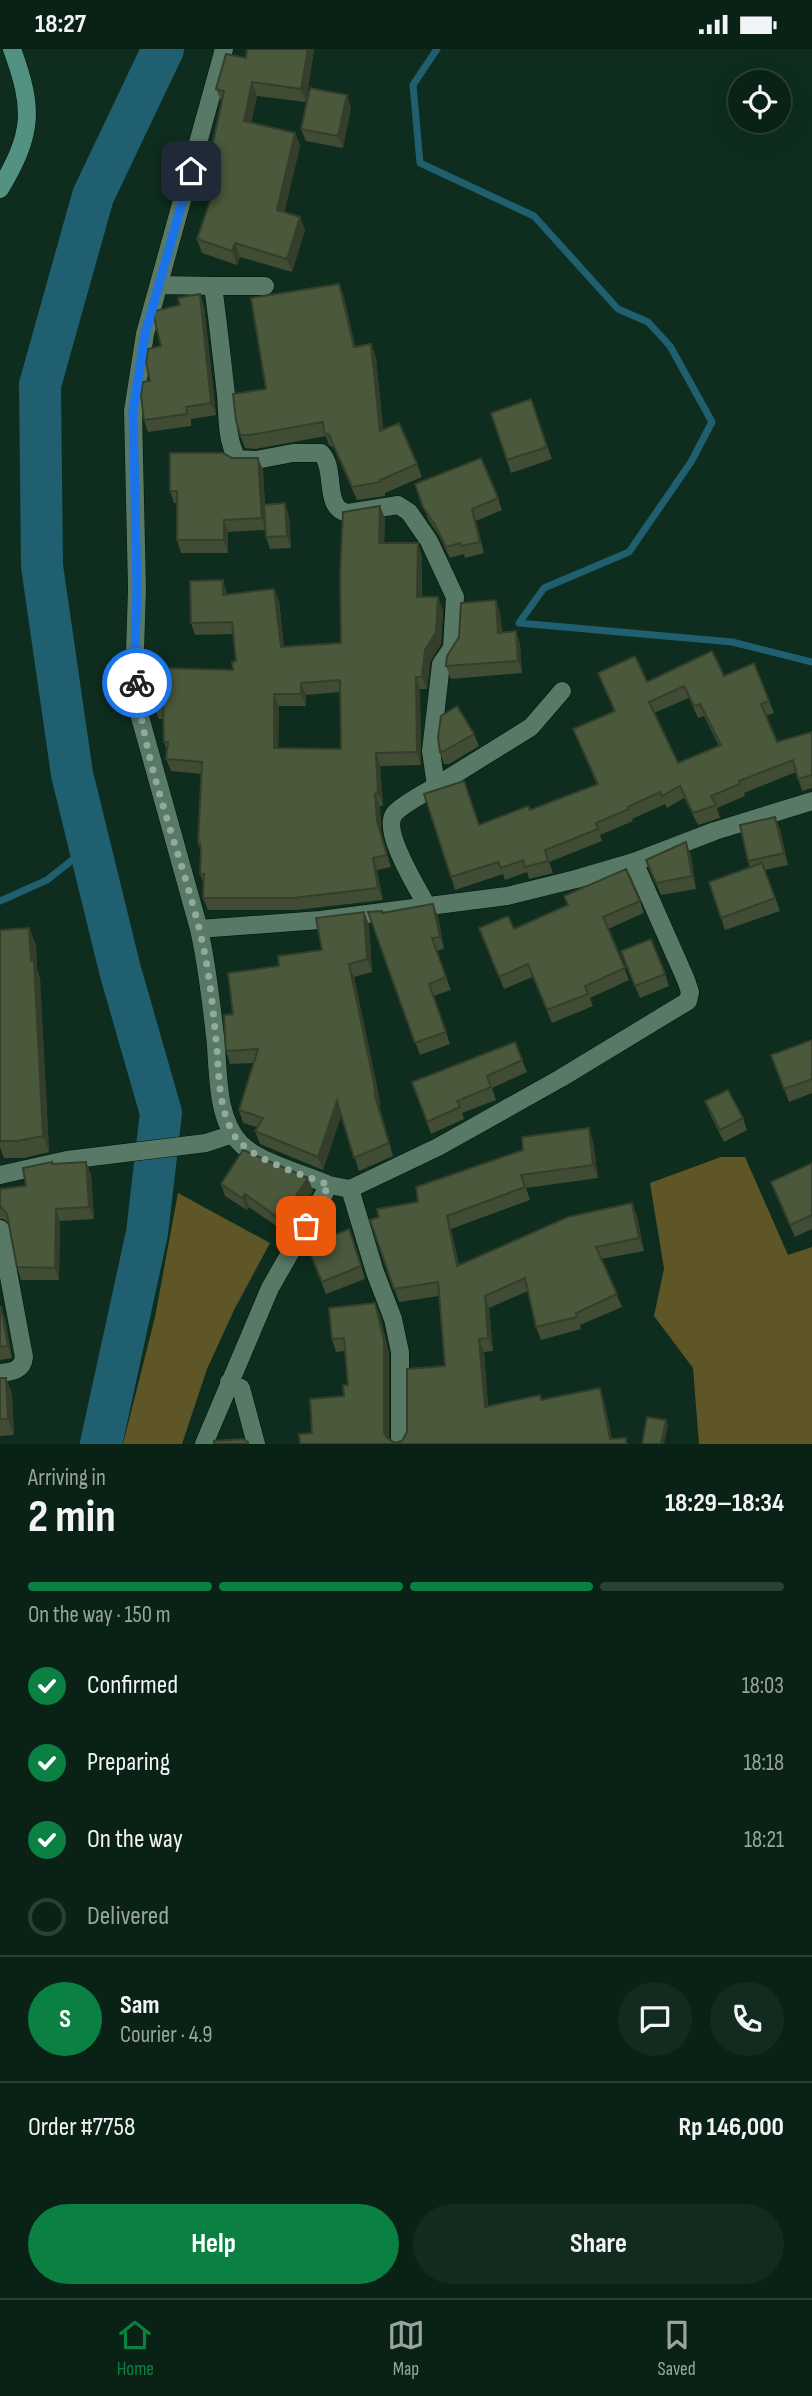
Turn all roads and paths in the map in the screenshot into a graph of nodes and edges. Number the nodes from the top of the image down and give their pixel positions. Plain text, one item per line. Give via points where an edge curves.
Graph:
1 (12, 49) edge
2 (224, 49) edge
3 (0, 189) edge
4 (159, 285) junction
5 (213, 286) junction
6 (265, 286) dead end
7 (562, 691) dead end
8 (436, 786) junction
9 (812, 801) edge
10 (634, 862) junction
11 (427, 907) junction
12 (199, 929) junction
13 (233, 1134) junction
14 (0, 1175) edge
15 (329, 1185) junction
16 (350, 1189) junction
17 (0, 1229) edge
18 (0, 1373) edge
19 (229, 1382) junction
20 (204, 1444) edge
21 (256, 1444) edge
22 (400, 1444) edge

1 - 3 street via 28,113 15,163
2 - 4 street
4 - 5 street
4 - 12 street via 145,334 133,411 135,651 140,717
5 - 6 street
5 - 8 street via 228,410 226,428 237,459 321,453 328,463 335,506 348,513 398,505 409,512 429,541 454,597 452,648 441,664 430,751
7 - 8 street via 531,727
8 - 11 street via 394,813 390,825
9 - 10 street
10 - 11 street via 507,895
10 - 16 street via 686,980 688,1001 473,1129
11 - 12 street
12 - 13 street via 218,1081
13 - 14 street via 205,1143 66,1160
13 - 15 street via 258,1155
15 - 16 street
15 - 19 street via 270,1288
16 - 22 street via 400,1352
17 - 18 street via 24,1357 19,1368
19 - 20 street
19 - 21 street via 241,1388

